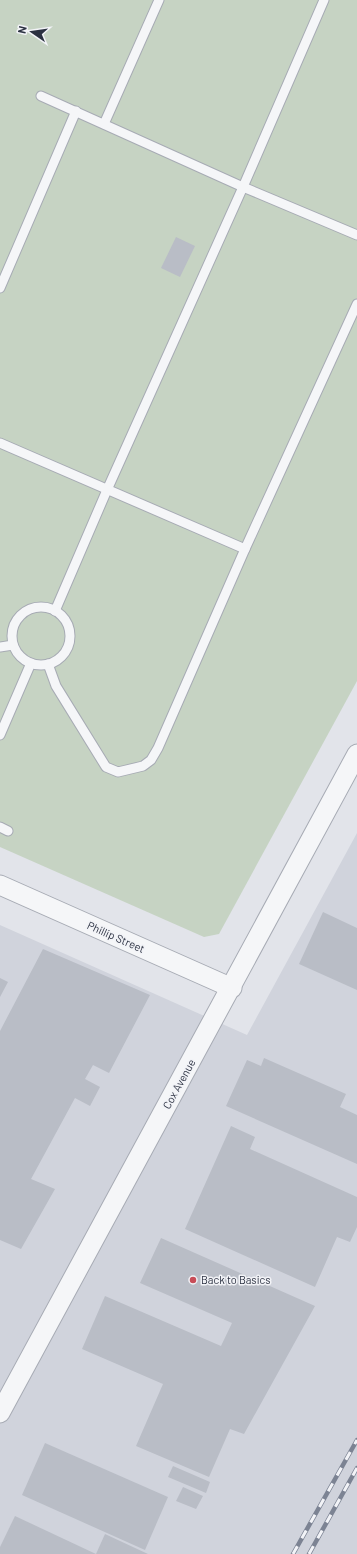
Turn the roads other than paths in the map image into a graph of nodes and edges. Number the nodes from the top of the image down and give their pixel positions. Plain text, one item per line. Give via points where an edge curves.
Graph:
1 (159, 0) edge
2 (324, 0) edge
3 (41, 96) dead end
4 (76, 111) junction
5 (104, 124) junction
6 (243, 187) junction
7 (357, 235) edge
8 (0, 288) edge
9 (357, 304) edge
10 (0, 443) edge
11 (107, 490) junction
12 (245, 549) junction
13 (55, 611) junction
14 (14, 645) junction
15 (0, 646) edge
16 (31, 663) junction
17 (48, 664) junction
18 (0, 735) edge
19 (357, 754) edge
20 (0, 885) edge
21 (232, 988) junction
22 (0, 1413) edge

1 - 5 lane
2 - 6 lane
3 - 4 lane
4 - 5 lane
4 - 8 lane
5 - 6 lane
6 - 7 lane
6 - 11 lane
9 - 12 lane
10 - 11 lane
11 - 12 lane
11 - 13 lane
12 - 17 lane via 158,748 151,760 143,766 118,772 106,767 56,686
13 - 14 lane via 46,607 36,608 19,617 12,635
13 - 17 lane via 63,617 70,635 64,653
14 - 15 lane
14 - 16 lane via 24,659
16 - 17 lane
16 - 18 lane
19 - 21 street, Cox Avenue
20 - 21 street, Phillip Street
21 - 22 street, Cox Avenue

